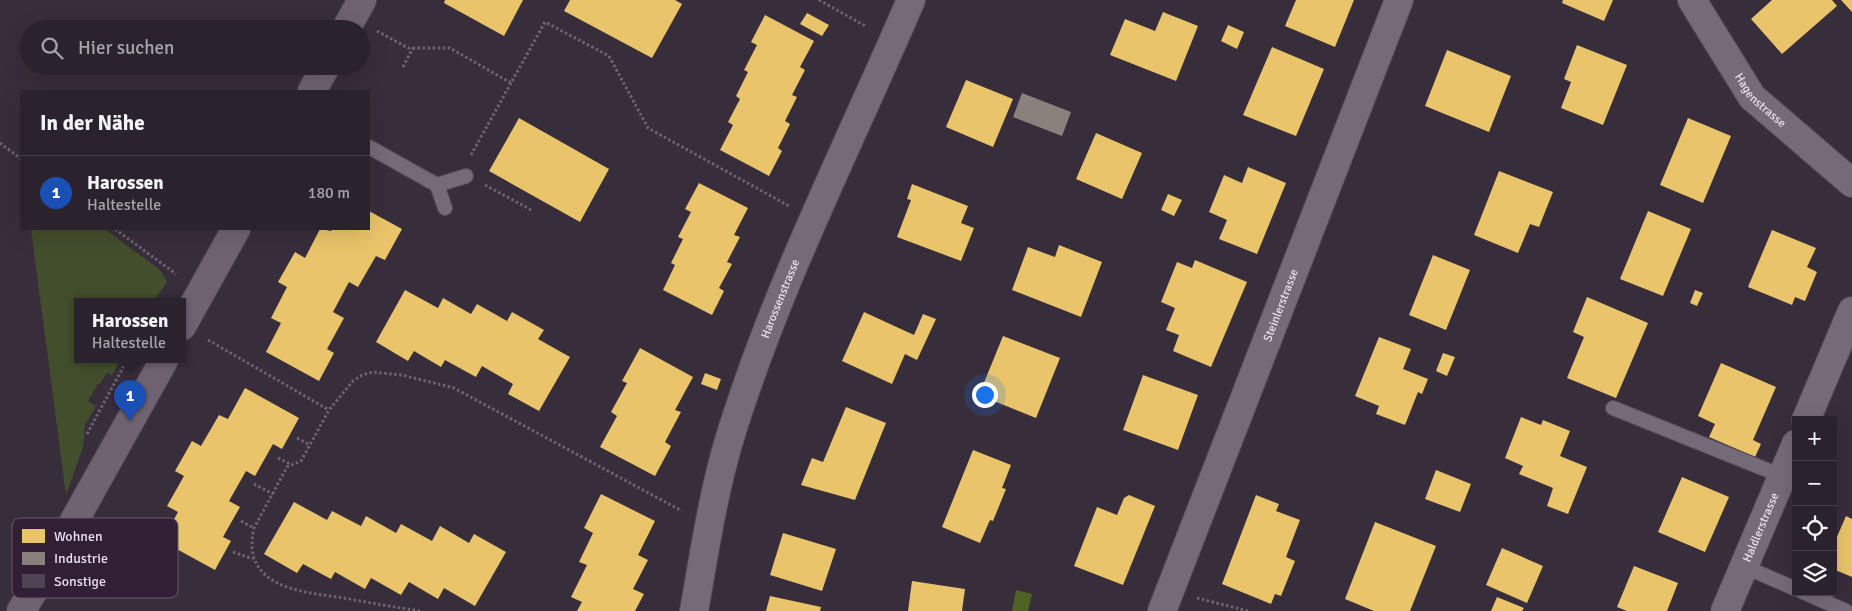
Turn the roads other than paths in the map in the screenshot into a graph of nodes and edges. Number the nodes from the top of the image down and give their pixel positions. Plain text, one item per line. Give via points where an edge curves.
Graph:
1 (911, 0) edge
2 (1400, 0) edge
3 (1692, 0) edge
4 (321, 75) edge
5 (313, 90) edge
6 (370, 148) edge
7 (471, 174) road end
8 (1852, 183) edge
9 (437, 185) junction
10 (445, 208) dead end
11 (235, 230) edge
12 (1852, 312) edge
13 (192, 331) edge
14 (162, 363) edge
15 (1613, 408) dead end
16 (1808, 416) edge
17 (1792, 453) edge
18 (1782, 476) junction
19 (76, 518) edge
20 (1743, 566) junction
21 (1792, 587) edge
22 (1812, 596) edge
23 (30, 598) edge
24 (22, 611) edge
25 (694, 611) edge
26 (1162, 611) edge
27 (1724, 611) edge
28 (1846, 611) edge

1 - 25 street, Harossenstrasse via 766,332 728,446 709,525
2 - 26 street, Steinlerstrasse
3 - 8 street, Hagenstrasse via 1752,97
4 - 5 street
6 - 9 lane
7 - 9 lane
9 - 10 lane
11 - 13 street via 201,292
12 - 16 street
14 - 19 street
15 - 18 lane
17 - 18 street, Haldlerstrasse
18 - 20 street, Haldlerstrasse
20 - 21 lane
20 - 27 street, Haldlerstrasse
22 - 28 lane
23 - 24 street

